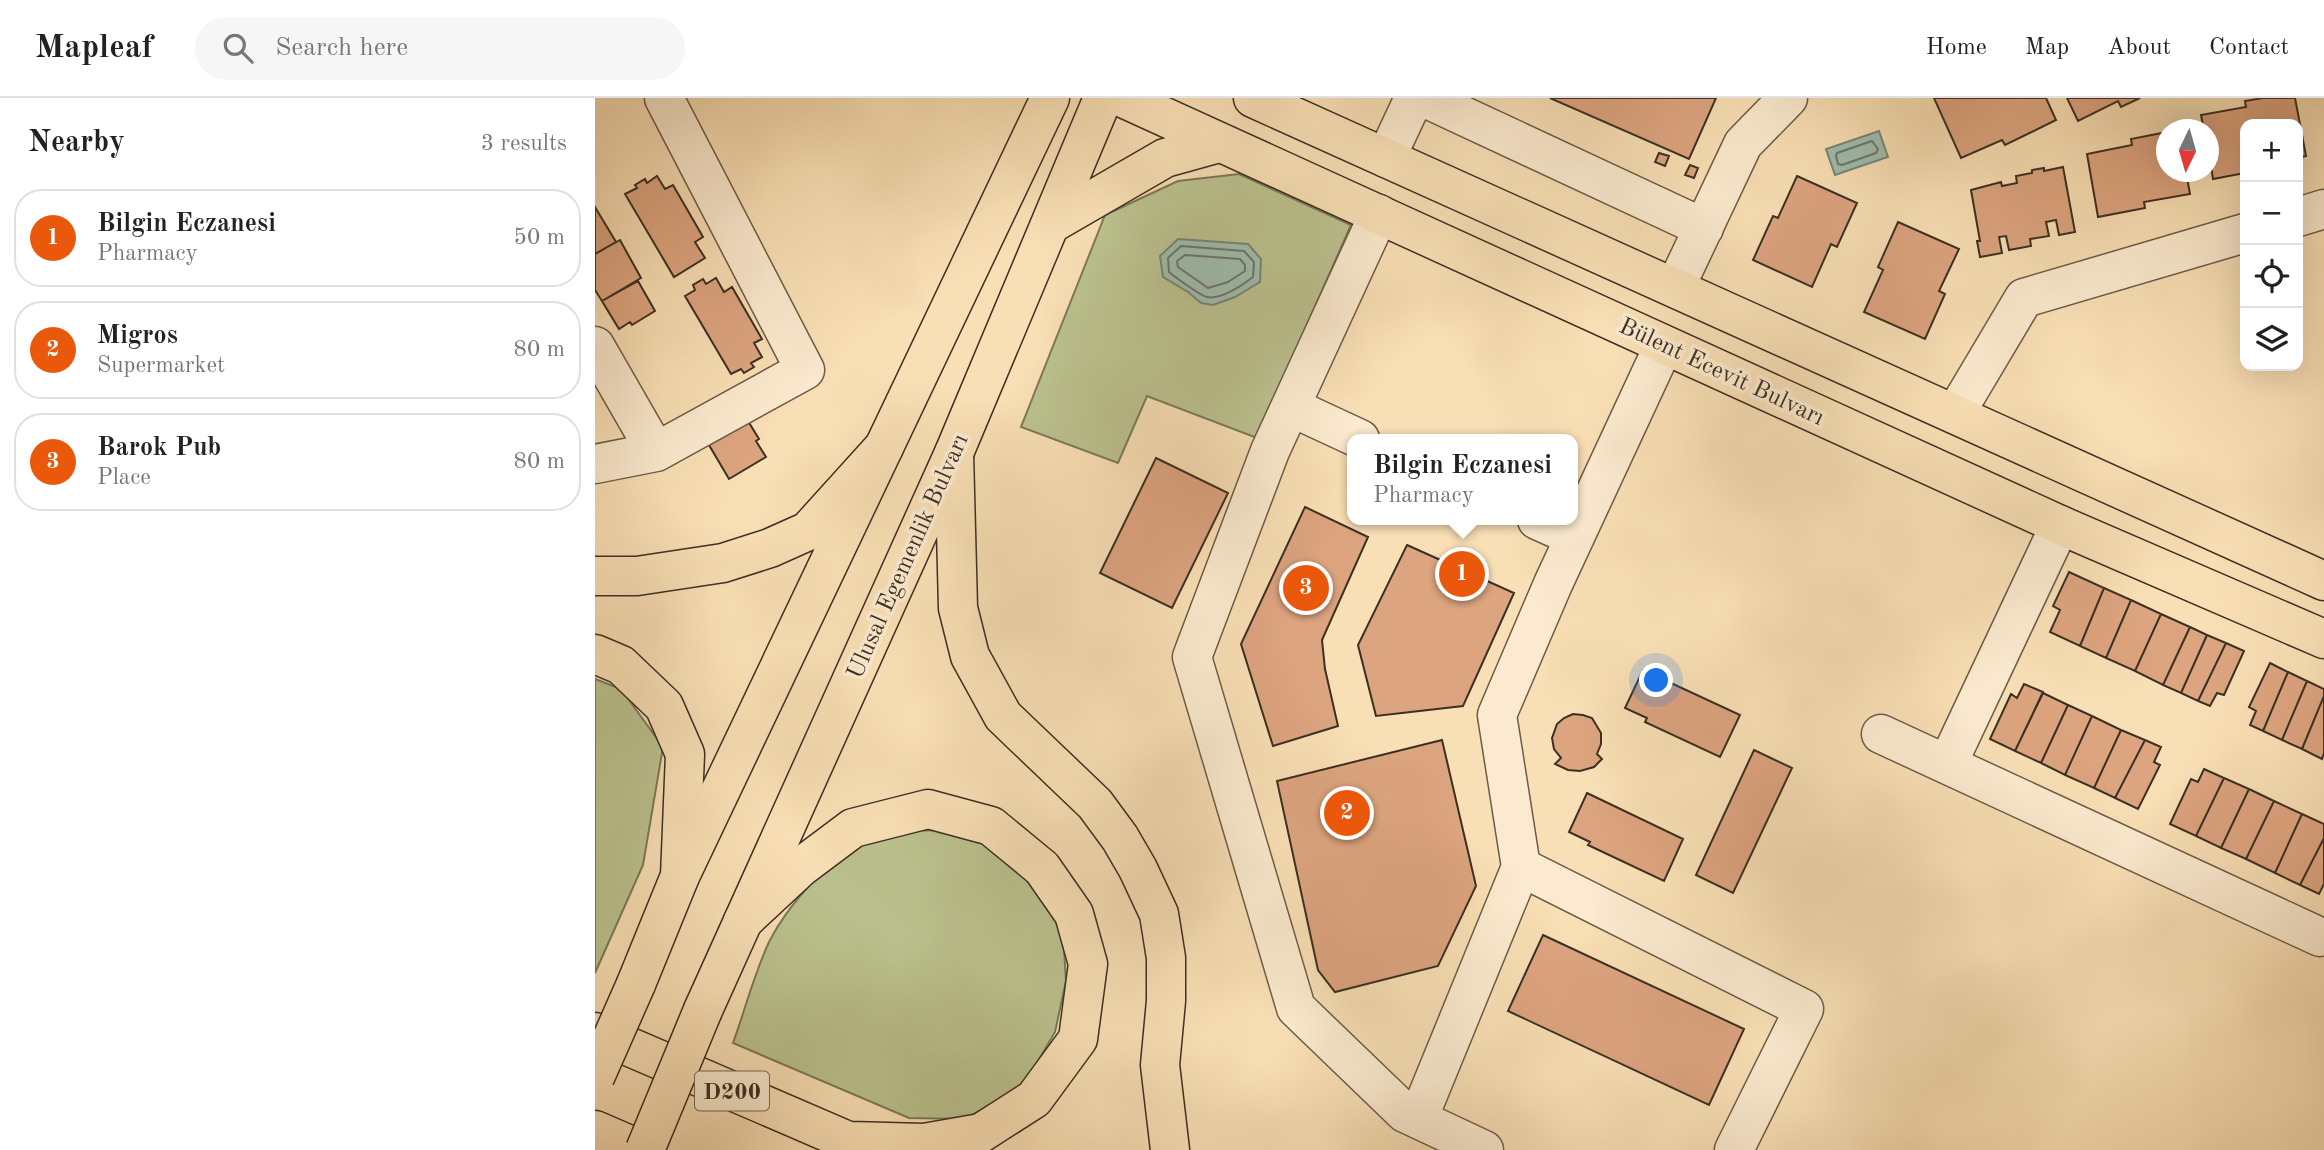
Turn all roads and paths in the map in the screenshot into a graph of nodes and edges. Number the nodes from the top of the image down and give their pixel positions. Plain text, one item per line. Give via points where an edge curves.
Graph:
1 (664, 98) edge
2 (1050, 98) edge
3 (1103, 98) edge
4 (1123, 98) edge
5 (1414, 98) edge
6 (1425, 98) edge
7 (1788, 98) edge
8 (1263, 101) edge
9 (1219, 143) junction
10 (1386, 158) junction
11 (2324, 209) edge
12 (1379, 214) junction
13 (2303, 215) edge
14 (1051, 224) junction
15 (1704, 228) junction
16 (2240, 234) edge
17 (1675, 288) junction
18 (1664, 345) junction
19 (595, 346) edge
20 (1291, 408) junction
21 (1955, 414) junction
22 (1349, 434) edge
23 (884, 447) junction
24 (656, 453) junction
25 (954, 453) junction
26 (595, 464) edge
27 (1548, 525) edge
28 (2060, 525) junction
29 (1575, 537) junction
30 (595, 576) edge
31 (2324, 581) edge
32 (2324, 639) edge
33 (595, 654) edge
34 (1881, 734) dead end
35 (1948, 764) junction
36 (1521, 867) junction
37 (680, 876) junction
38 (743, 921) junction
39 (2320, 937) dead end
40 (595, 1032) edge
41 (595, 1077) edge
42 (1418, 1119) junction
43 (595, 1130) edge
44 (860, 1146) edge
45 (643, 1150) edge
46 (1170, 1150) edge
47 (1485, 1150) edge
48 (1734, 1150) edge

1 - 24 street via 805,370
2 - 23 main road
3 - 14 main road, Ulusal Egemenlik Bulvarı
4 - 9 main road, Bülent Ecevit Bulvarı
5 - 10 street
6 - 15 street
7 - 15 street via 1743,144
8 - 10 main road
9 - 12 main road, Bülent Ecevit Bulvarı
9 - 14 main road via 1165,158
10 - 17 main road
11 - 13 street
12 - 18 main road, Bülent Ecevit Bulvarı
12 - 20 street
14 - 25 main road, Ulusal Egemenlik Bulvarı
15 - 17 street
16 - 21 street via 2024,298
17 - 21 main road
18 - 28 main road, Bülent Ecevit Bulvarı
18 - 29 street
19 - 24 street
20 - 22 street
20 - 42 street via 1270,451 1192,657 1296,1009 1405,1113
21 - 31 main road
23 - 30 main road via 808,531 771,548 723,563 637,576
23 - 37 main road
24 - 26 street
25 - 38 main road, Ulusal Egemenlik Bulvarı
25 - 46 main road via 958,608 970,656 1003,716 1095,804 1120,838 1159,914 1166,958 1160,1065
27 - 29 street
28 - 32 main road, Bülent Ecevit Bulvarı
28 - 35 street
29 - 36 street via 1497,715
33 - 37 main road via 621,665 664,706 685,754
34 - 35 street
35 - 39 street
36 - 42 street
36 - 48 street via 1804,1009
37 - 41 main road, bridge
38 - 44 main road via 801,867 853,828 928,809 991,826 1042,868 1074,914 1088,964 1078,1039 1034,1099 981,1133 924,1143
38 - 45 main road, Ulusal Egemenlik Bulvarı, bridge
40 - 44 main road, D200
42 - 47 street
43 - 45 main road

